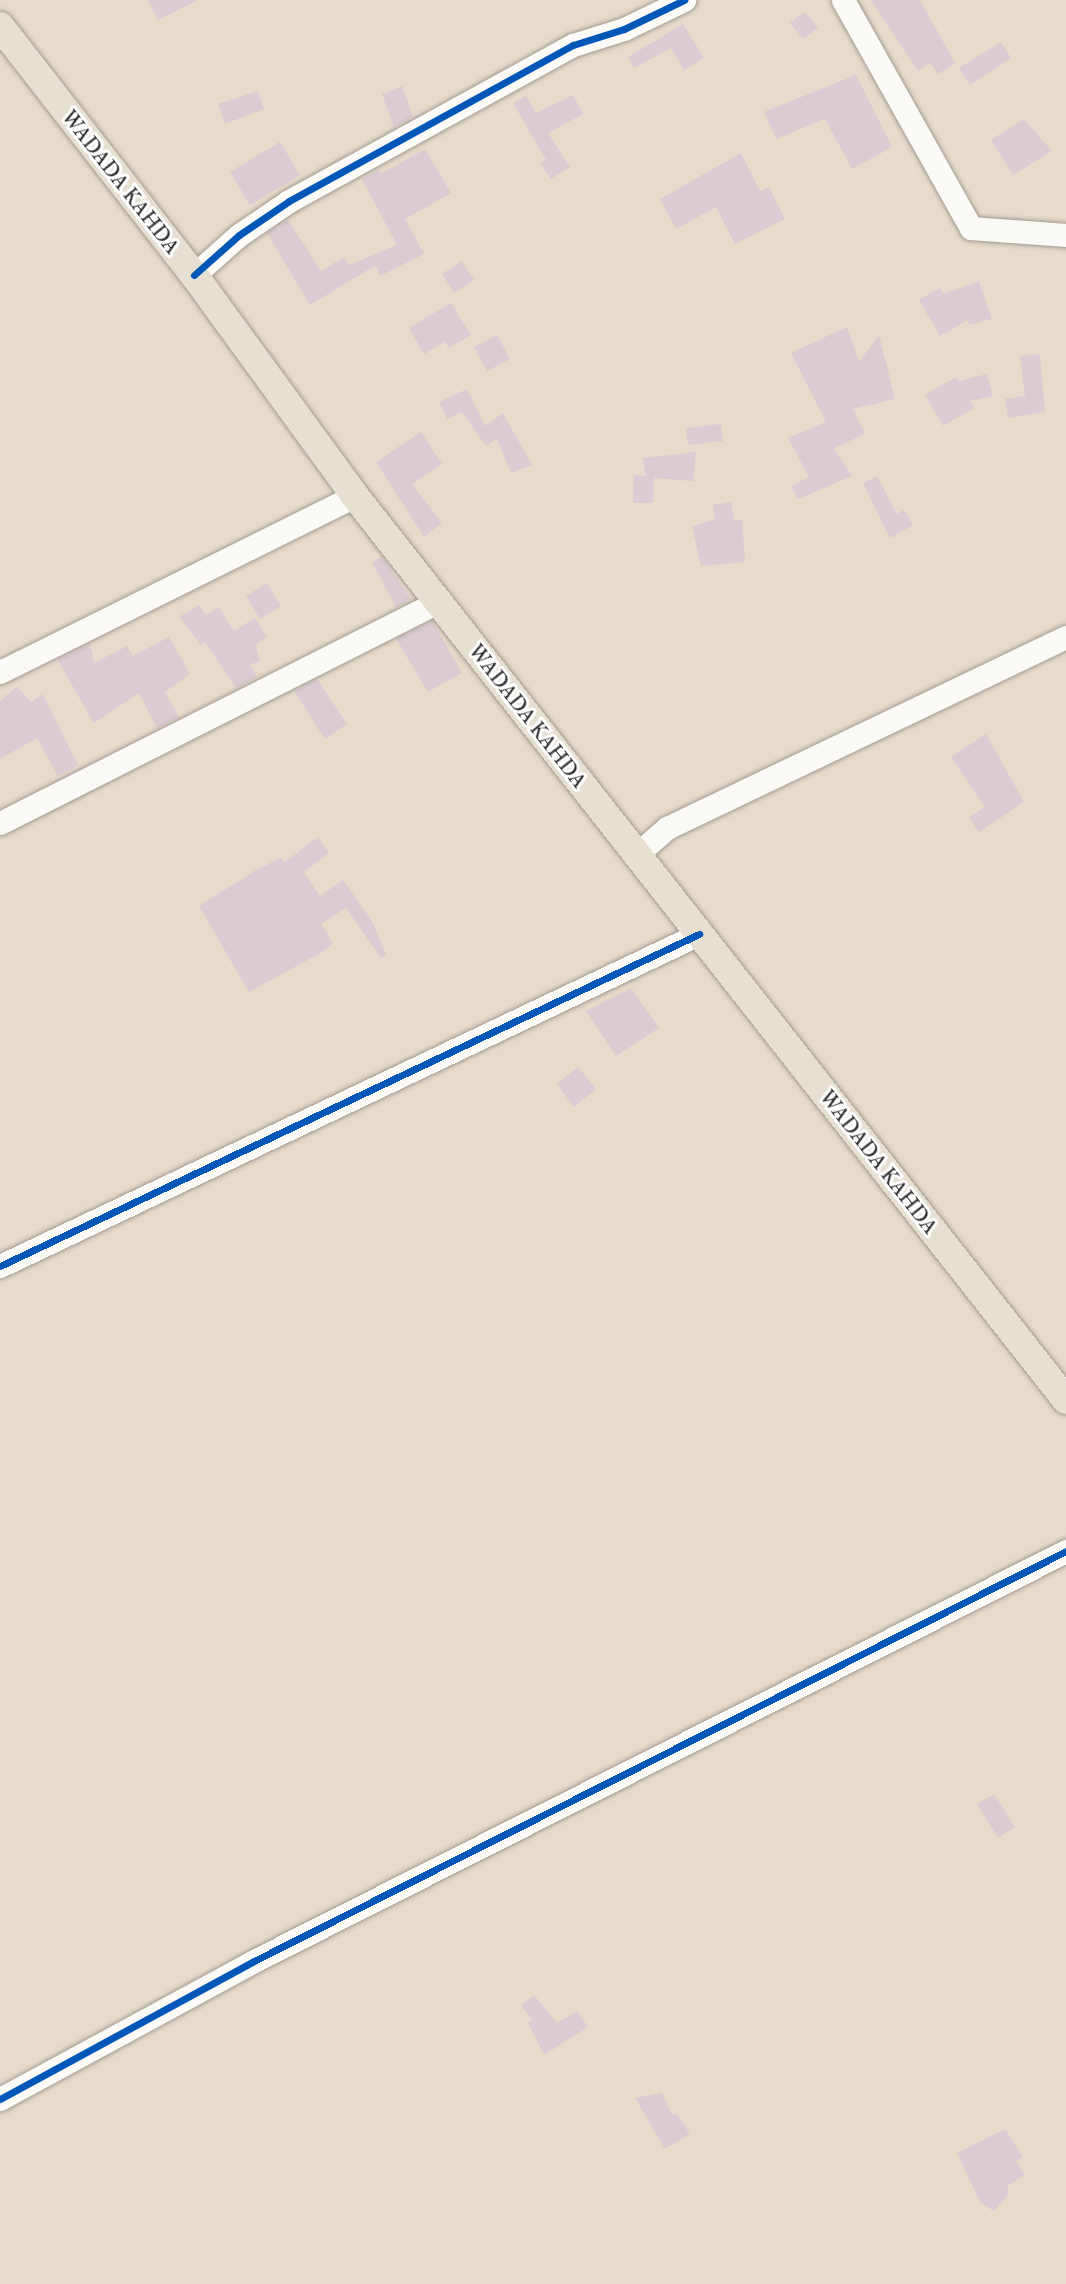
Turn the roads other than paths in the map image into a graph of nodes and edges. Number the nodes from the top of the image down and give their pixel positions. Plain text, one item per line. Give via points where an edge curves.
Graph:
1 (684, 0) edge
2 (843, 0) edge
3 (0, 26) edge
4 (1066, 235) edge
5 (194, 275) junction
6 (355, 496) junction
7 (438, 602) junction
8 (1066, 637) edge
9 (0, 672) edge
10 (0, 823) edge
11 (637, 854) junction
12 (699, 933) junction
13 (0, 1266) edge
14 (1066, 1400) edge
15 (1066, 1551) edge
16 (0, 2099) edge

1 - 5 street via 624,29 573,45 289,201 239,235
2 - 4 street via 971,228
3 - 5 main road, WADADA KAHDA
5 - 6 main road, WADADA KAHDA
6 - 7 main road, WADADA KAHDA
6 - 9 street
7 - 10 street
7 - 11 main road, WADADA KAHDA
8 - 11 street via 667,828
11 - 12 main road, WADADA KAHDA
12 - 13 street
12 - 14 main road, WADADA KAHDA
15 - 16 street via 254,1961

